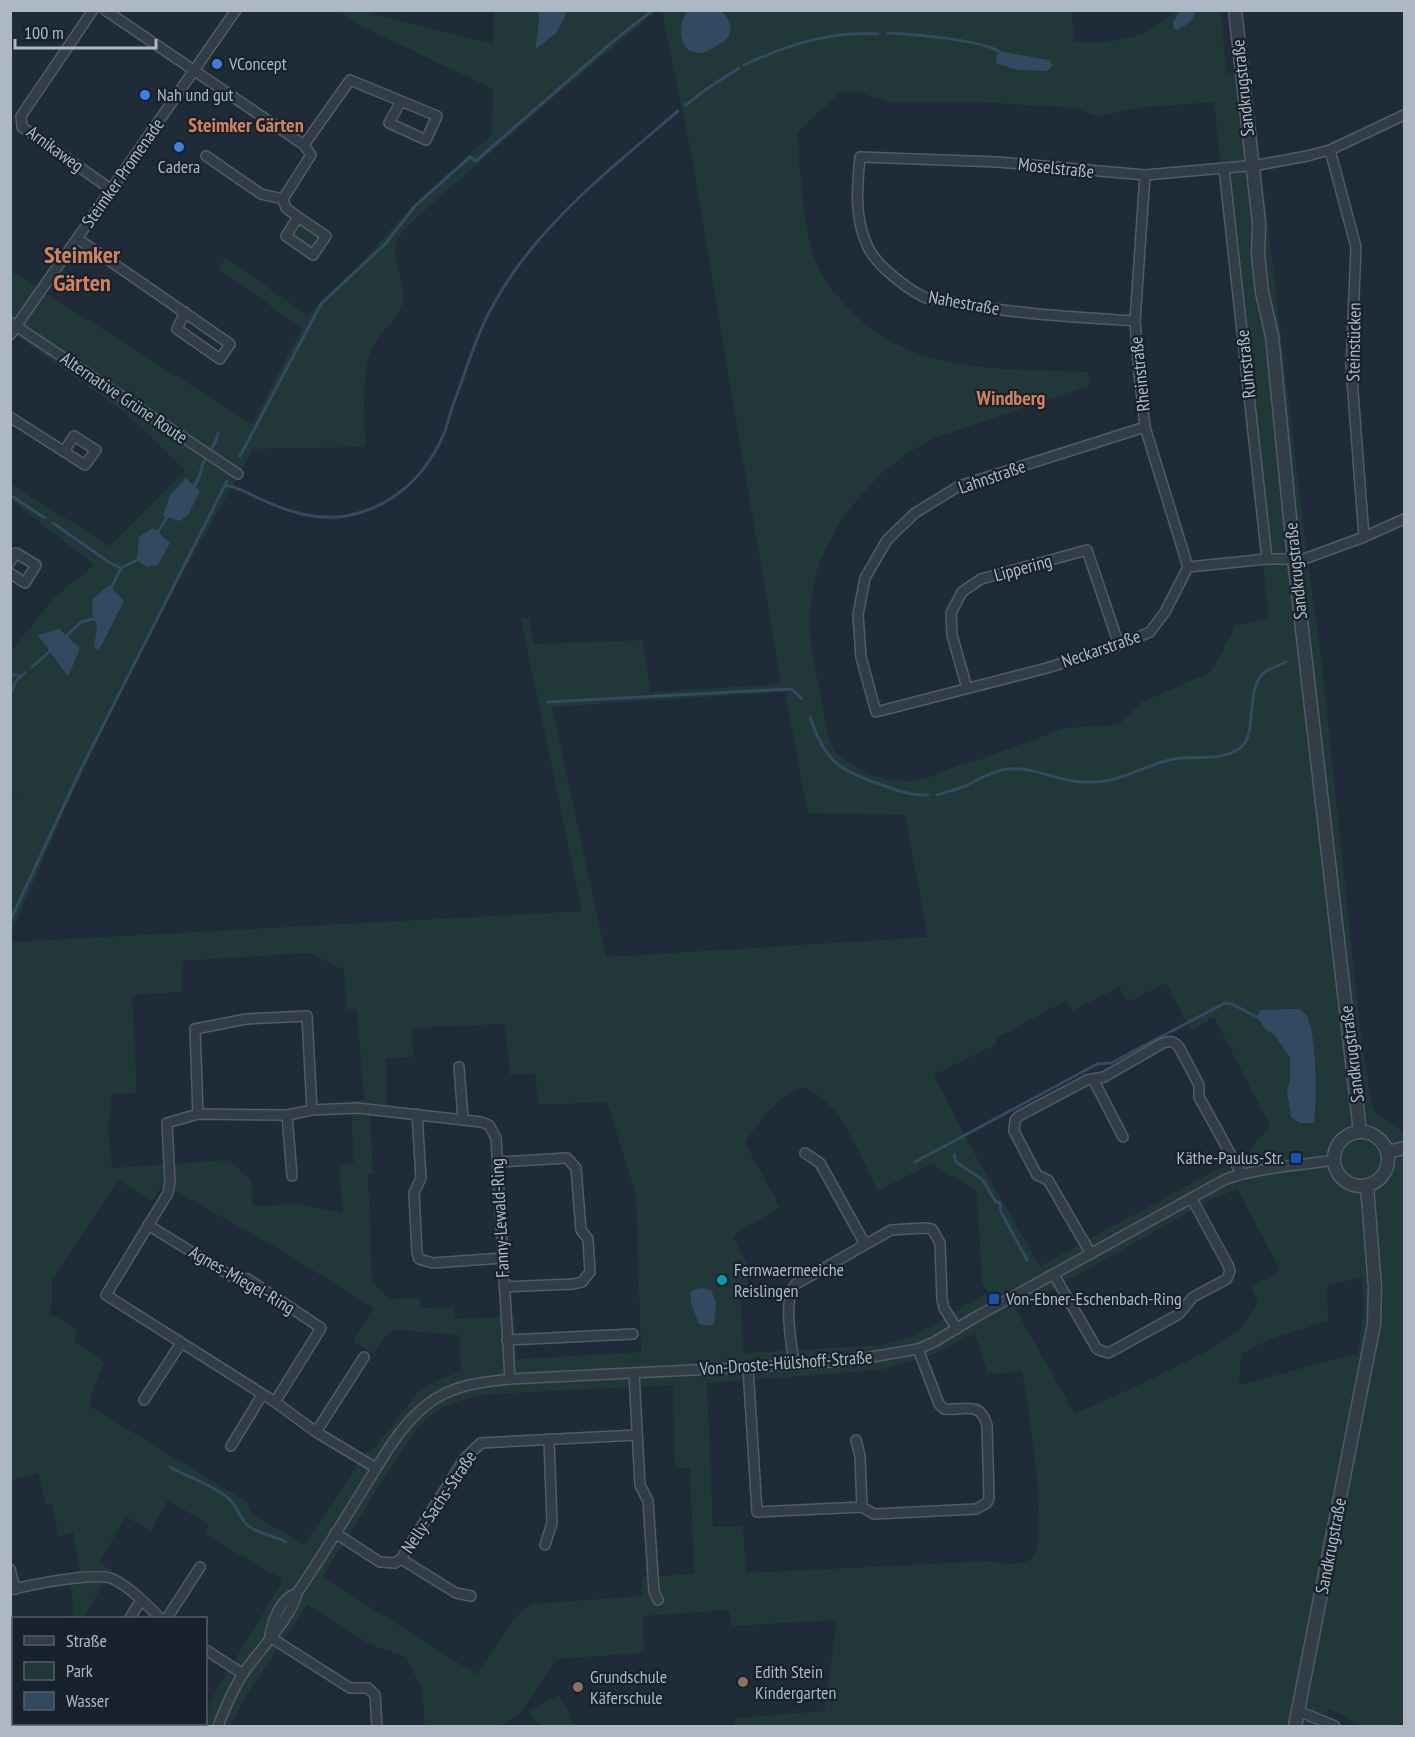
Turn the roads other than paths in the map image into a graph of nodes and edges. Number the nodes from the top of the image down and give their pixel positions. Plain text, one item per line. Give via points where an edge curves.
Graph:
1 (93, 10) edge
2 (105, 10) edge
3 (236, 10) edge
4 (1235, 10) edge
5 (194, 70) junction
6 (401, 101) dead end
7 (1404, 115) edge
8 (304, 145) junction
9 (1330, 150) junction
10 (206, 156) dead end
11 (860, 157) joint
12 (1252, 165) junction
13 (1224, 168) junction
14 (1145, 175) junction
15 (112, 190) junction
16 (283, 199) junction
17 (298, 217) dead end
18 (78, 239) junction
19 (185, 312) junction
20 (1135, 321) junction
21 (14, 324) edge
22 (10, 335) edge
23 (10, 417) edge
24 (1145, 427) junction
25 (63, 451) dead end
26 (238, 474) dead end
27 (1404, 519) edge
28 (1364, 537) junction
29 (1267, 559) junction
30 (1294, 559) junction
31 (10, 562) edge
32 (1188, 567) junction
33 (10, 573) edge
34 (1119, 645) junction
35 (967, 688) junction
36 (876, 712) joint
37 (459, 1067) dead end
38 (1092, 1079) junction
39 (312, 1110) junction
40 (198, 1114) junction
41 (417, 1114) junction
42 (287, 1115) junction
43 (463, 1119) junction
44 (1360, 1131) junction
45 (1123, 1137) dead end
46 (1404, 1148) edge
47 (1388, 1152) junction
48 (805, 1153) dead end
49 (1334, 1160) junction
50 (498, 1162) junction
51 (1241, 1173) junction
52 (292, 1176) dead end
53 (1367, 1186) junction
54 (1192, 1199) junction
55 (148, 1225) junction
56 (865, 1244) junction
57 (1091, 1254) junction
58 (502, 1258) junction
59 (1054, 1275) junction
60 (504, 1287) junction
61 (957, 1329) junction
62 (633, 1334) dead end
63 (507, 1340) junction
64 (181, 1343) junction
65 (918, 1349) junction
66 (364, 1357) dead end
67 (794, 1365) junction
68 (748, 1367) junction
69 (634, 1374) junction
70 (510, 1379) junction
71 (262, 1395) junction
72 (144, 1400) dead end
73 (274, 1402) junction
74 (316, 1432) junction
75 (637, 1435) junction
76 (549, 1439) junction
77 (856, 1440) dead end
78 (231, 1446) dead end
79 (376, 1468) junction
80 (862, 1507) junction
81 (335, 1533) junction
82 (545, 1545) dead end
83 (401, 1559) junction
84 (200, 1567) dead end
85 (10, 1569) edge
86 (13, 1589) edge
87 (471, 1596) dead end
88 (141, 1600) junction
89 (658, 1600) dead end
90 (131, 1617) edge
91 (159, 1617) edge
92 (168, 1617) edge
93 (270, 1637) junction
94 (207, 1651) edge
95 (243, 1674) junction
96 (1298, 1711) junction
97 (218, 1726) edge
98 (377, 1726) edge
99 (1295, 1726) edge
100 (1335, 1726) edge

1 - 15 street, Arnikaweg via 21,116 22,127
2 - 5 street
3 - 5 street, Steimker Promenade
4 - 12 street, Sandkrugstraße
5 - 8 street
5 - 15 street, Steimker Promenade
6 - 8 street via 389,123 426,140 437,116 385,94 350,80
7 - 9 street, Moselstraße
8 - 16 street via 311,155
9 - 12 street, Moselstraße
9 - 28 street, Steinstücken via 1356,248 1352,366
10 - 16 street via 261,194
11 - 14 street, Moselstraße via 998,162
11 - 20 street, Nahestraße via 857,212 868,248 886,270 923,297 1032,314
12 - 13 street, Moselstraße
12 - 30 street, Sandkrugstraße via 1259,223 1258,255 1272,336
13 - 14 street, Moselstraße
13 - 29 street, Ruhrstraße
14 - 20 street, Rheinstraße
15 - 18 street, Steimker Promenade
16 - 17 street via 286,208
18 - 19 street
18 - 21 street, Steimker Promenade
19 - 19 street via 230,344 220,359 177,329
20 - 24 street, Rheinstraße
21 - 22 street, Steimker Promenade
21 - 26 street, Alternative Grüne Route
23 - 25 street
24 - 32 street, Rheinstraße
24 - 36 street, Lahnstraße via 959,486 915,513 887,540 865,579 858,615 861,657
27 - 28 street
28 - 30 street
29 - 30 street
29 - 32 street
30 - 44 street, Sandkrugstraße
31 - 33 street via 16,553 36,565 25,583
32 - 34 street, Neckarstraße via 1150,632
34 - 35 street, Neckarstraße
34 - 35 street, Lippering via 1087,550 981,579 962,592 951,613 952,635
35 - 36 street, Neckarstraße
37 - 43 street
38 - 45 street
38 - 51 street via 1104,1077 1163,1043 1176,1043 1199,1084 1199,1097
38 - 57 street via 1019,1116 1014,1124 1037,1175 1048,1180
39 - 40 street via 307,1016 246,1019 195,1029
39 - 41 street, Fanny-Lewald-Ring via 357,1108
39 - 42 street, Fanny-Lewald-Ring
40 - 42 street, Fanny-Lewald-Ring
40 - 55 street, Fanny-Lewald-Ring via 167,1124 170,1187
41 - 43 street, Fanny-Lewald-Ring
41 - 58 street via 421,1178 414,1193 419,1259 433,1263
42 - 52 street
43 - 50 street, Fanny-Lewald-Ring via 482,1122 493,1131
44 - 47 street via 1378,1137
44 - 49 street via 1344,1138
46 - 47 street
47 - 53 street via 1386,1172
48 - 56 street via 820,1163
49 - 51 street, Von-Droste-Hülshoff-Straße
49 - 53 street via 1346,1182
50 - 58 street, Fanny-Lewald-Ring
50 - 60 street via 567,1158 576,1168 581,1230 588,1239 590,1272 582,1282 573,1284
51 - 54 street, Von-Droste-Hülshoff-Straße
53 - 96 street, Sandkrugstraße via 1376,1287 1374,1324
54 - 57 street, Von-Droste-Hülshoff-Straße
54 - 59 street via 1228,1265 1227,1279 1194,1297 1179,1314 1114,1350 1108,1353 1097,1349
55 - 64 street, Fanny-Lewald-Ring via 106,1295
55 - 73 street, Agnes-Miegel-Ring via 231,1276 248,1279 321,1328
56 - 61 street via 891,1230 932,1229 940,1243 942,1299
56 - 67 street via 792,1288 789,1302
57 - 59 street, Von-Droste-Hülshoff-Straße
58 - 60 street, Fanny-Lewald-Ring
59 - 61 street, Von-Droste-Hülshoff-Straße
60 - 63 street, Fanny-Lewald-Ring
61 - 65 street, Von-Droste-Hülshoff-Straße
62 - 63 street
63 - 70 street, Fanny-Lewald-Ring
64 - 71 street, Fanny-Lewald-Ring
64 - 72 street
65 - 67 street, Von-Droste-Hülshoff-Straße
65 - 80 street via 939,1404 951,1409 974,1408 985,1416 989,1498 976,1509 874,1514
66 - 74 street
67 - 68 street, Von-Droste-Hülshoff-Straße
68 - 69 street, Von-Droste-Hülshoff-Straße
68 - 80 street via 757,1512
69 - 70 street, Von-Droste-Hülshoff-Straße
69 - 75 street
70 - 79 street, Von-Droste-Hülshoff-Straße via 469,1384 436,1398 407,1424
71 - 73 street, Fanny-Lewald-Ring
71 - 78 street
73 - 74 street, Fanny-Lewald-Ring
74 - 79 street, Fanny-Lewald-Ring
75 - 76 street, Nelly-Sachs-Straße
75 - 89 street via 640,1485 648,1501 654,1591
76 - 82 street via 552,1523
76 - 83 street, Nelly-Sachs-Straße via 481,1443 465,1458
77 - 80 street
79 - 81 street, Von-Droste-Hülshoff-Straße
81 - 83 street, Nelly-Sachs-Straße via 380,1562 395,1563
81 - 93 street, Von-Droste-Hülshoff-Straße via 297,1593 293,1606
83 - 87 street, Nelly-Sachs-Straße via 456,1593
84 - 92 street
85 - 86 street
86 - 88 street via 105,1576
88 - 90 street
88 - 91 street
93 - 95 street, Von-Droste-Hülshoff-Straße
93 - 98 street via 350,1688 368,1688 375,1695
94 - 95 street
95 - 97 street, Von-Droste-Hülshoff-Straße
96 - 99 street, Sandkrugstraße
96 - 100 street

